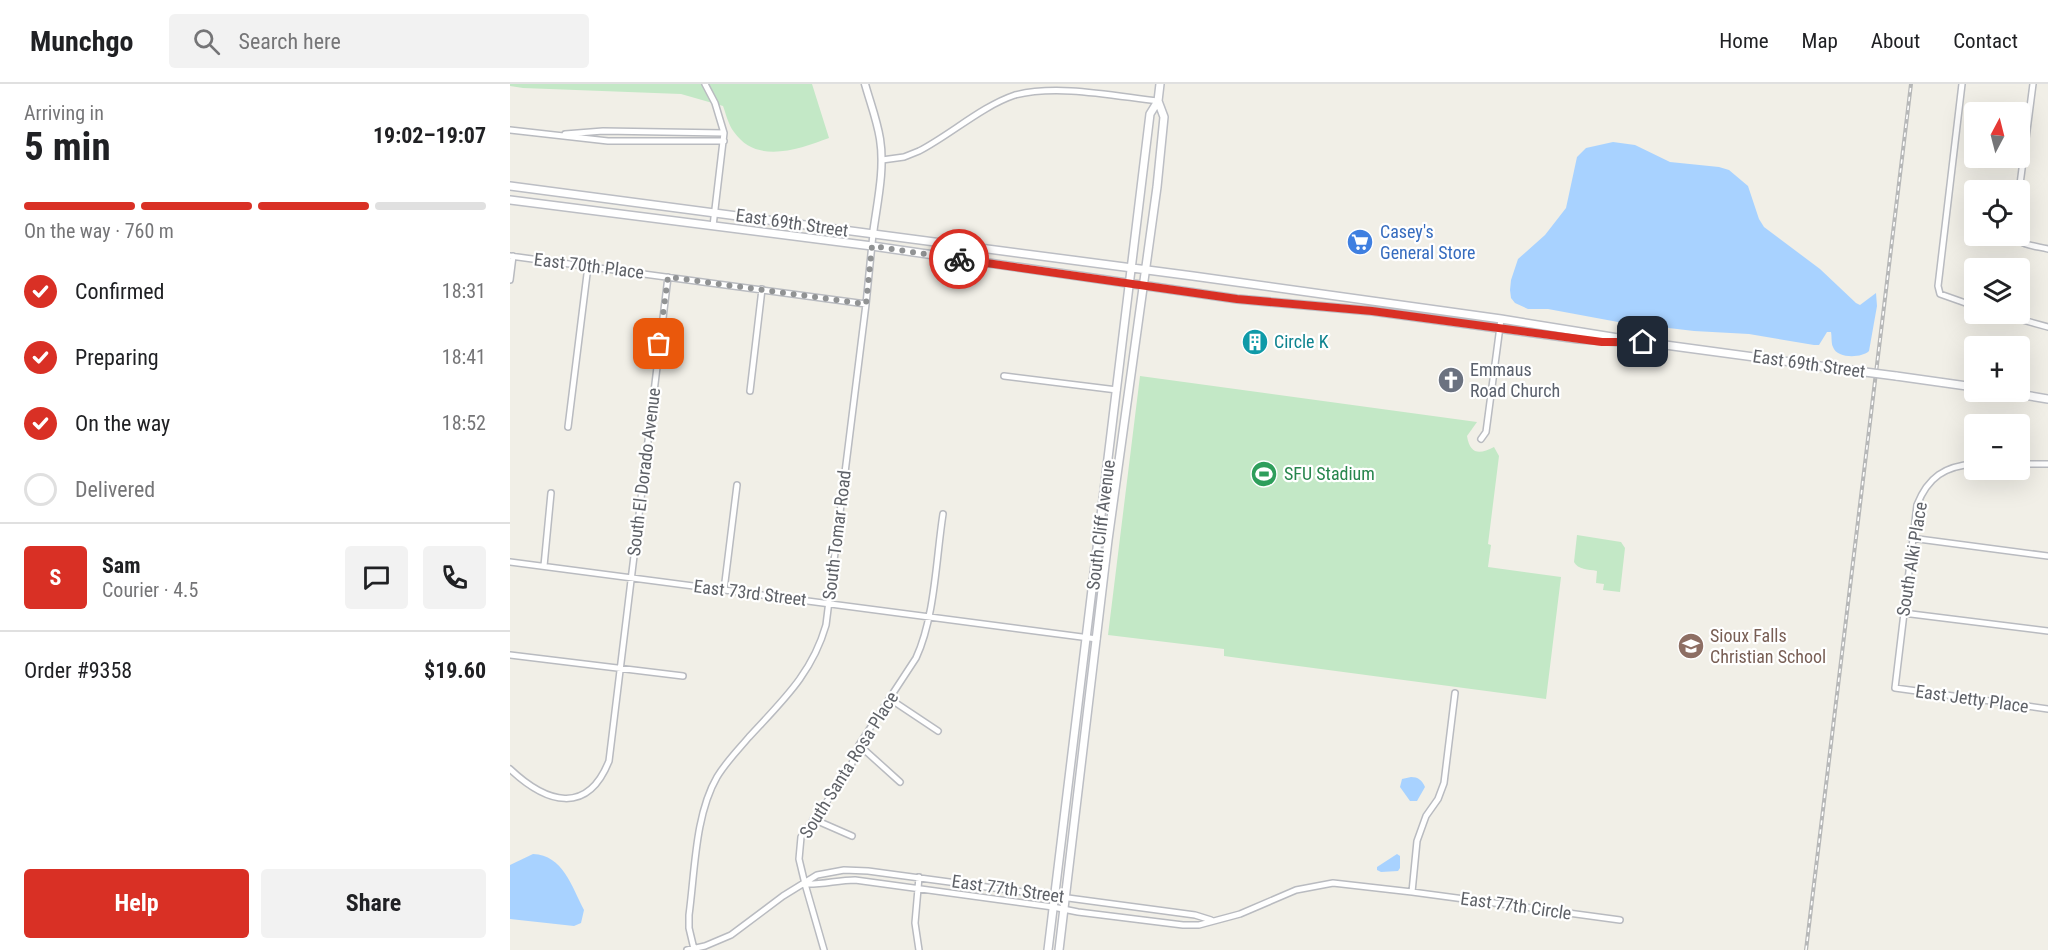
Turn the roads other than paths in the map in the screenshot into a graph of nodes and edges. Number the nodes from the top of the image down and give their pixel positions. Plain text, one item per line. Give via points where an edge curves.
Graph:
1 (705, 84) edge
2 (864, 84) edge
3 (1160, 84) edge
4 (1962, 84) edge
5 (2033, 84) edge
6 (1158, 101) junction
7 (510, 130) edge
8 (724, 133) junction
9 (560, 135) junction
10 (724, 141) junction
11 (882, 160) junction
12 (2021, 180) edge
13 (510, 186) edge
14 (510, 200) edge
15 (715, 212) junction
16 (713, 226) junction
17 (873, 234) junction
18 (2030, 244) edge
19 (872, 246) junction
20 (2048, 249) edge
21 (511, 256) edge
22 (588, 266) junction
23 (1132, 268) junction
24 (1145, 270) junction
25 (668, 277) junction
26 (510, 280) edge
27 (1130, 284) junction
28 (1143, 286) junction
29 (762, 289) junction
30 (1964, 303) edge
31 (866, 304) junction
32 (1501, 319) junction
33 (2030, 322) edge
34 (2048, 327) edge
35 (1500, 328) junction
36 (1643, 342) junction
37 (1004, 376) dead end
38 (1964, 386) edge
39 (1117, 390) junction
40 (750, 391) dead end
41 (2030, 395) edge
42 (2048, 397) edge
43 (568, 427) dead end
44 (1481, 439) dead end
45 (2030, 464) edge
46 (2048, 464) edge
47 (1964, 465) edge
48 (737, 485) dead end
49 (551, 493) dead end
50 (943, 514) dead end
51 (1911, 538) junction
52 (2048, 556) edge
53 (510, 562) edge
54 (544, 566) junction
55 (631, 578) junction
56 (724, 590) junction
57 (829, 603) junction
58 (1903, 612) junction
59 (928, 616) junction
60 (2048, 631) edge
61 (1087, 638) junction
62 (1097, 639) junction
63 (510, 654) edge
64 (620, 668) junction
65 (683, 676) dead end
66 (1895, 688) joint
67 (1455, 693) dead end
68 (891, 699) junction
69 (2048, 709) edge
70 (938, 731) dead end
71 (859, 745) junction
72 (510, 769) edge
73 (900, 782) dead end
74 (813, 819) junction
75 (852, 836) dead end
76 (919, 877) junction
77 (805, 884) junction
78 (918, 889) junction
79 (1412, 892) junction
80 (1054, 895) junction
81 (1066, 897) junction
82 (1053, 907) junction
83 (1065, 909) junction
84 (1213, 920) junction
85 (1620, 920) dead end
86 (694, 949) edge
87 (687, 950) edge
88 (825, 950) edge
89 (919, 950) edge
90 (1048, 950) edge
91 (1059, 950) edge

1 - 8 street
2 - 11 street, South Tomar Road via 876,118
3 - 6 main road, South Cliff Avenue
4 - 30 street via 1938,286 1944,297
5 - 12 street
6 - 11 street via 1058,89 1029,91 1003,100 919,152
6 - 23 main road, South Cliff Avenue via 1150,114
6 - 24 main road, South Cliff Avenue via 1164,117
7 - 9 street
8 - 9 street via 603,131
8 - 10 street
9 - 10 street via 608,141
10 - 15 street
11 - 17 street, South Tomar Road
13 - 15 main road, East 69th Street
14 - 16 main road, East 69th Street
15 - 16 street
15 - 17 main road, East 69th Street
16 - 19 main road, East 69th Street
17 - 19 street, South Tomar Road
17 - 23 main road, East 69th Street
18 - 20 street
19 - 27 main road, East 69th Street
19 - 31 street, South Tomar Road
21 - 22 street, East 70th Place
21 - 26 street
22 - 25 street, East 70th Place
22 - 43 street
23 - 24 main road, East 69th Street
23 - 27 main road, South Cliff Avenue
24 - 28 main road, South Cliff Avenue
24 - 32 main road, East 69th Street
25 - 29 street, East 70th Place
25 - 55 street, South El Dorado Avenue
27 - 28 main road, East 69th Street
27 - 39 main road, South Cliff Avenue
28 - 35 main road, East 69th Street
28 - 62 main road, South Cliff Avenue
29 - 31 street, East 70th Place
29 - 40 street
31 - 57 street, South Tomar Road
32 - 35 street
32 - 36 main road, East 69th Street
33 - 34 street
35 - 36 main road, East 69th Street via 1602,342
35 - 44 street via 1486,432
36 - 38 main road, East 69th Street, bridge
37 - 39 street
39 - 61 main road, South Cliff Avenue
41 - 42 main road
45 - 46 street
47 - 51 street, South Alki Place via 1946,470 1928,484 1917,505
48 - 56 street
49 - 54 street
50 - 59 street, South Santa Rosa Place
51 - 52 street
51 - 58 street, South Alki Place
53 - 54 street, East 73rd Street
54 - 55 street, East 73rd Street
55 - 56 street, East 73rd Street
55 - 64 street, South El Dorado Avenue
56 - 57 street, East 73rd Street
57 - 59 street, East 73rd Street
57 - 86 street, South Tomar Road via 820,647 810,667 730,759 710,792 701,824 689,915
58 - 60 street
58 - 66 street, South Alki Place
59 - 61 street, East 73rd Street
59 - 68 street, South Santa Rosa Place via 916,658
61 - 62 street, East 73rd Street
61 - 80 main road, South Cliff Avenue
62 - 81 main road, South Cliff Avenue
63 - 64 street
64 - 65 street
64 - 72 street, South El Dorado Avenue via 609,761 596,786 576,798 554,796 539,791
66 - 69 street, East Jetty Place
67 - 79 street via 1444,783 1417,841
68 - 70 street
68 - 71 street, South Santa Rosa Place
71 - 73 street
71 - 74 street, South Santa Rosa Place via 849,771
74 - 75 street
74 - 77 street, South Santa Rosa Place via 799,847
76 - 77 street, East 77th Street via 844,870 817,875
76 - 78 street
76 - 80 street, East 77th Street
77 - 78 street, East 77th Street via 855,880
77 - 86 street, East 77th Street via 731,935
77 - 88 street, South Santa Rosa Place
78 - 82 street, East 77th Street
78 - 89 street via 915,923
79 - 84 street, East 77th Street via 1333,883 1296,890 1239,914
79 - 85 street, East 77th Circle
80 - 81 street, East 77th Street
80 - 82 main road, South Cliff Avenue
81 - 83 main road, South Cliff Avenue
81 - 84 street, East 77th Street
82 - 83 street, East 77th Street
82 - 90 main road, South Cliff Avenue
83 - 84 street, East 77th Street via 1183,925
83 - 91 main road, South Cliff Avenue
86 - 87 street, East 77th Street

